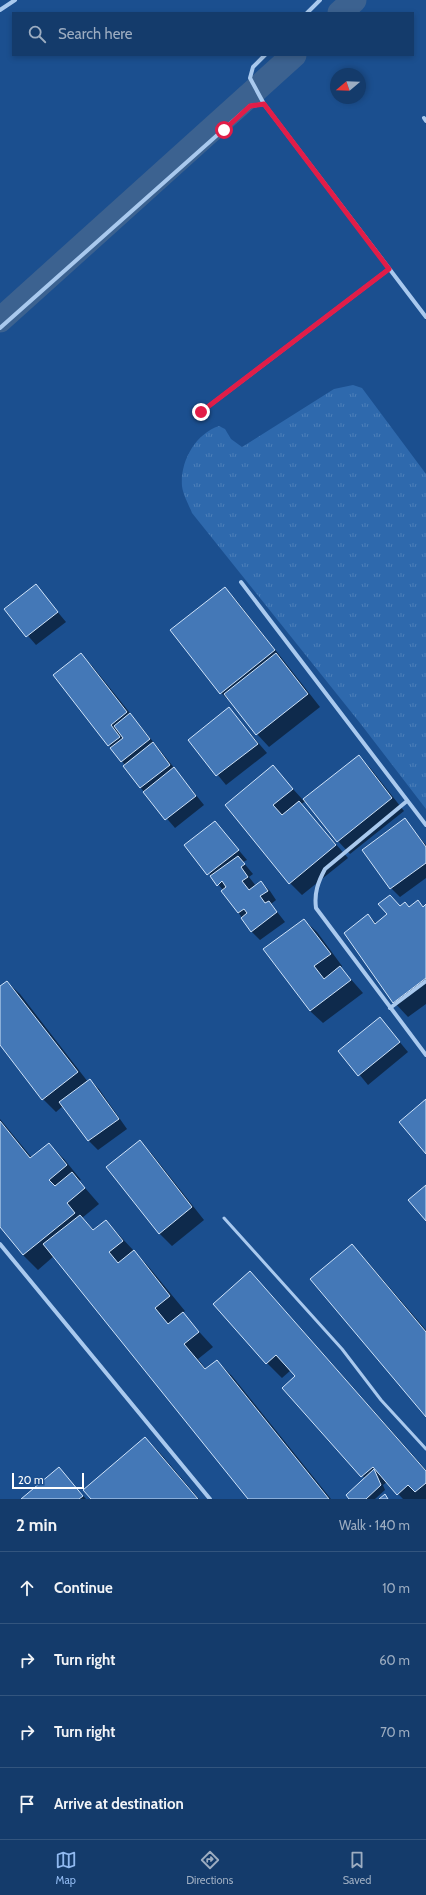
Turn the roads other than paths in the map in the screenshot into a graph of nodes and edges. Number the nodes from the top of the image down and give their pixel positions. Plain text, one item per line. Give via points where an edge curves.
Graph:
1 (15, 0) edge
2 (320, 0) edge
3 (0, 10) edge
4 (308, 12) edge
5 (264, 56) edge
6 (264, 104) junction
7 (389, 269) junction
8 (426, 317) edge
9 (0, 328) edge
10 (201, 412) dead end
11 (241, 582) dead end
12 (407, 801) junction
13 (426, 826) edge
14 (426, 981) edge
15 (390, 1008) junction
16 (426, 1055) edge
17 (224, 1218) dead end
18 (0, 1244) edge
19 (426, 1449) edge
20 (210, 1499) edge

1 - 3 street
2 - 4 street
5 - 6 street via 253,67 250,78
6 - 7 street
6 - 9 street via 250,106
7 - 8 street
7 - 10 street
11 - 12 street
12 - 13 street
12 - 15 street via 326,869 318,882 314,897 316,908
14 - 15 street
15 - 16 street
17 - 19 lane
18 - 20 street

